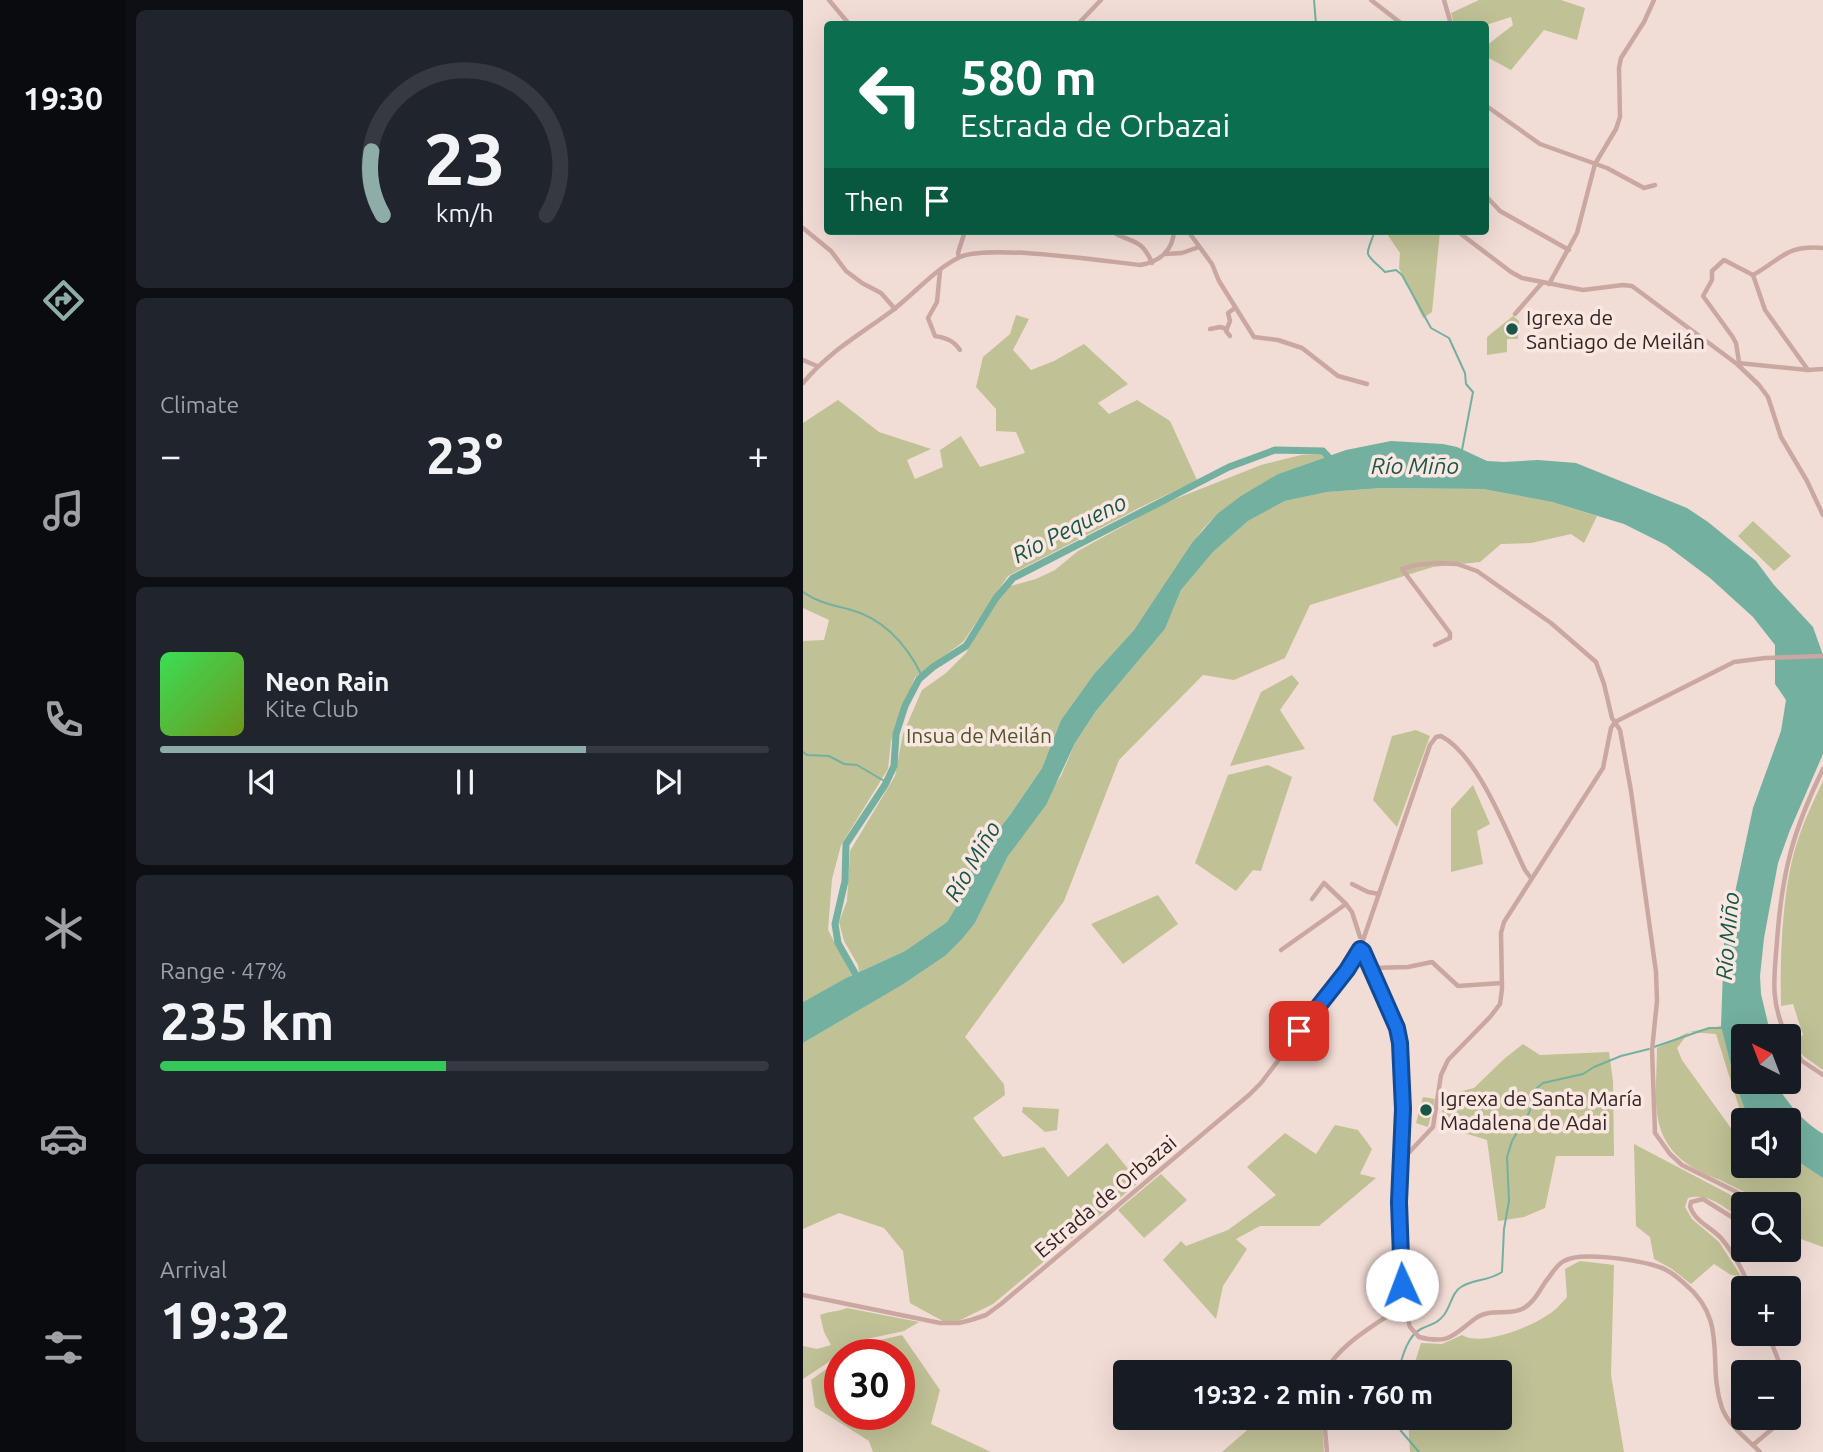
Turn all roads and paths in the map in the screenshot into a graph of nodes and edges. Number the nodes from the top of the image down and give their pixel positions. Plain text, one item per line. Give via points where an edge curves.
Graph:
1 (829, 0) edge
2 (1101, 0) edge
3 (1371, 0) edge
4 (1444, 0) edge
5 (1654, 0) edge
6 (846, 21) edge
7 (1081, 21) edge
8 (1398, 21) edge
9 (1450, 21) edge
10 (1489, 108) edge
11 (1595, 164) junction
12 (1655, 185) dead end
13 (1489, 199) edge
14 (803, 228) edge
15 (964, 235) edge
16 (1117, 235) edge
17 (1174, 235) edge
18 (1191, 235) edge
19 (1462, 235) edge
20 (1199, 247) junction
21 (1823, 247) edge
22 (1569, 250) junction
23 (1166, 254) junction
24 (959, 257) junction
25 (1152, 263) junction
26 (939, 271) junction
27 (1753, 275) junction
28 (1542, 283) junction
29 (1549, 284) junction
30 (1235, 308) junction
31 (895, 309) junction
32 (1515, 314) dead end
33 (1227, 329) junction
34 (1210, 330) dead end
35 (1230, 336) dead end
36 (960, 351) dead end
37 (803, 360) edge
38 (1738, 363) junction
39 (817, 366) junction
40 (1823, 369) edge
41 (1809, 370) junction
42 (803, 383) edge
43 (1367, 384) dead end
44 (1823, 515) edge
45 (1435, 645) dead end
46 (1823, 656) edge
47 (1615, 722) junction
48 (1823, 769) edge
49 (1531, 878) junction
50 (1352, 884) dead end
51 (1379, 894) junction
52 (1312, 900) dead end
53 (1346, 904) junction
54 (1363, 938) junction
55 (1281, 950) dead end
56 (1359, 951) junction
57 (1371, 968) junction
58 (1502, 983) junction
59 (1781, 1024) edge
60 (1801, 1059) edge
61 (1823, 1075) edge
62 (1401, 1155) junction
63 (1407, 1156) junction
64 (1400, 1162) junction
65 (1737, 1192) edge
66 (1731, 1216) edge
67 (1731, 1254) edge
68 (803, 1294) edge
69 (1404, 1305) junction
70 (1331, 1360) edge
71 (1326, 1430) edge
72 (1774, 1430) edge
73 (1756, 1450) edge
74 (1327, 1452) edge

1 - 6 street
2 - 7 street
3 - 8 street
4 - 9 street
5 - 11 street via 1621,58 1620,117
10 - 11 street via 1540,144
11 - 12 street via 1644,188
11 - 22 street
13 - 22 street via 1500,211
14 - 31 street via 831,251 846,271 881,293
15 - 24 street
16 - 25 street via 1139,242
17 - 23 street
18 - 20 street
19 - 28 street via 1511,272
20 - 23 street
20 - 30 street
21 - 27 street via 1792,250
22 - 29 street
23 - 25 street
24 - 25 street via 977,252
24 - 26 street
26 - 31 street
26 - 36 street via 937,302 929,324 933,334 947,338
27 - 38 street via 1724,260 1712,271 1703,296 1732,336
27 - 41 street via 1765,310
28 - 29 street
28 - 32 street
29 - 38 street via 1583,290 1632,286
30 - 33 street via 1228,313
30 - 43 street via 1254,337 1302,348 1338,376
31 - 39 street
33 - 34 street
33 - 35 street
37 - 39 street
38 - 41 street
38 - 44 street via 1768,397 1781,437
39 - 42 street
40 - 41 street
45 - 47 street via 1450,638 1450,633 1402,569 1437,563 1477,571 1551,623 1596,662
46 - 47 street via 1735,662
47 - 49 street via 1603,768
47 - 65 street via 1631,791 1656,972 1652,1050 1655,1133 1682,1165
48 - 59 street via 1797,826 1784,881 1774,992
49 - 51 street, Estrada de Orbazai via 1470,763 1455,744 1441,736 1430,745
49 - 58 street via 1501,933
50 - 51 street
51 - 54 street, Estrada de Orbazai
52 - 53 street via 1324,883
53 - 54 street
53 - 55 street
54 - 56 street, Estrada de Orbazai
56 - 57 street
56 - 68 street, Estrada de Orbazai via 1255,1089 986,1315 940,1323
57 - 58 street via 1432,962 1459,986
57 - 62 street via 1400,1043
58 - 63 street via 1499,1004 1490,1017 1448,1060 1441,1075 1433,1127
60 - 61 street
62 - 63 street
62 - 64 street
63 - 64 street
64 - 69 street
66 - 67 street via 1703,1199 1691,1202 1697,1218
69 - 70 street
69 - 73 street via 1410,1327 1419,1337 1444,1339 1485,1313 1523,1309 1566,1259 1607,1258 1662,1268 1704,1303 1713,1333 1722,1409
71 - 74 street
72 - 73 street

